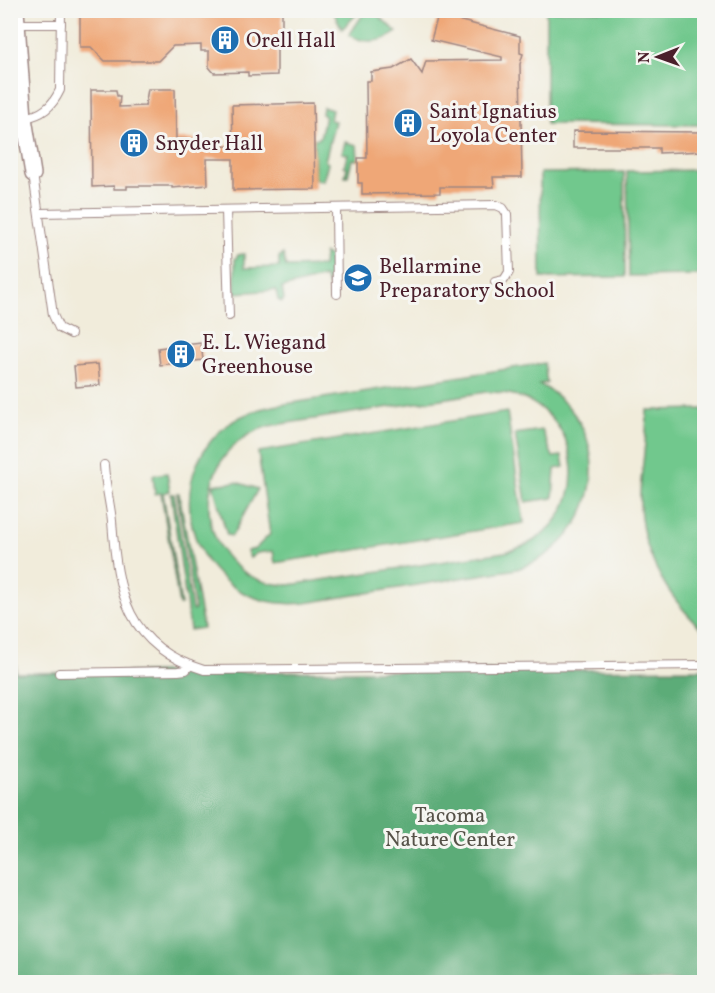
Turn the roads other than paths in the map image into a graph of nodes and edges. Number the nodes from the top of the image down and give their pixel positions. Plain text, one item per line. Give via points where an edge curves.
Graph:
1 (61, 10) edge
2 (16, 17) edge
3 (61, 24) junction
4 (17, 118) edge
5 (33, 174) joint
6 (336, 208) junction
7 (226, 210) junction
8 (39, 213) junction
9 (495, 282) dead end
10 (338, 294) dead end
11 (229, 316) dead end
12 (71, 334) dead end
13 (104, 465) dead end
14 (705, 664) edge
15 (190, 665) junction
16 (59, 673) dead end

1 - 3 lane
2 - 3 lane
2 - 4 street
3 - 4 lane via 60,90 56,100 45,111
4 - 5 street
5 - 8 lane
6 - 7 lane
6 - 9 lane via 500,206 507,214 508,272 504,280
6 - 10 lane
7 - 8 lane
7 - 11 lane
8 - 12 lane via 53,315 59,328
13 - 15 lane via 114,560 125,600 138,625 155,645
14 - 15 lane via 204,670
15 - 16 lane via 178,671

